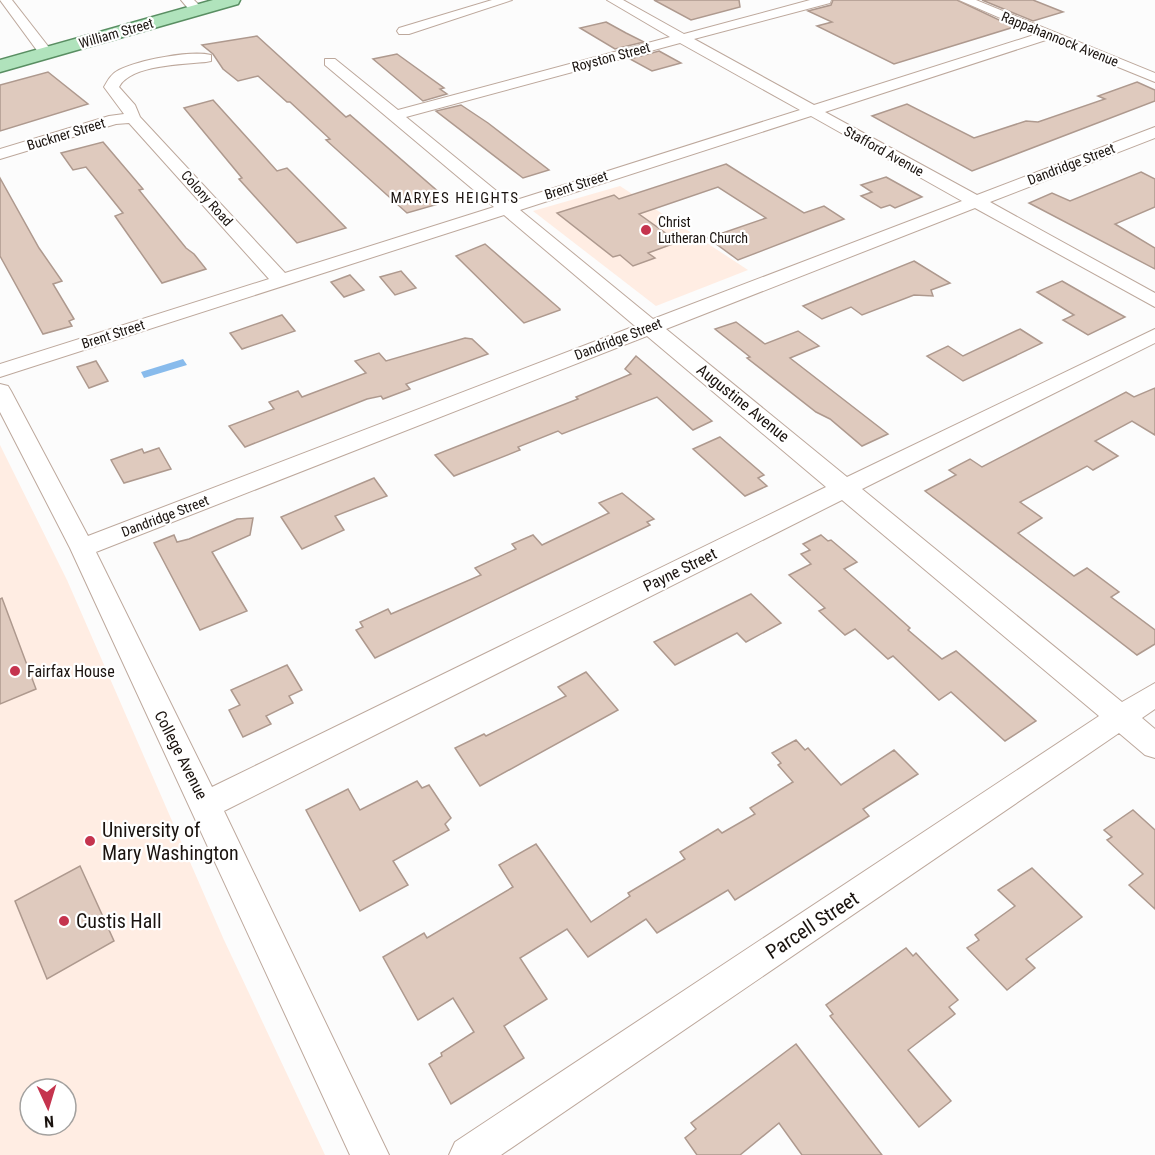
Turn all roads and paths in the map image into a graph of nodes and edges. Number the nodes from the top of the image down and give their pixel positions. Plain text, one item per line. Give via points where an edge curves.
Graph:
1 (5, 0) edge
2 (232, 0) edge
3 (506, 0) edge
4 (613, 0) edge
5 (825, 0) edge
6 (965, 0) edge
7 (192, 5) edge
8 (404, 31) dead end
9 (1049, 35) junction
10 (682, 38) junction
11 (46, 53) junction
12 (206, 58) dead end
13 (330, 62) dead end
14 (0, 66) edge
15 (1155, 78) edge
16 (813, 111) junction
17 (397, 115) junction
18 (133, 118) junction
19 (1155, 132) edge
20 (0, 154) edge
21 (975, 202) junction
22 (506, 208) junction
23 (280, 279) junction
24 (1155, 301) edge
25 (650, 327) junction
26 (1155, 335) edge
27 (0, 371) edge
28 (0, 391) edge
29 (846, 488) junction
30 (82, 548) junction
31 (1155, 694) edge
32 (1121, 717) junction
33 (1155, 746) edge
34 (206, 806) junction
35 (370, 1155) edge
36 (468, 1155) edge

1 - 11 street
2 - 7 main road, William Street
3 - 8 street
4 - 10 street, Stafford Avenue
5 - 10 street, Royston Street
6 - 9 street, Rappahannock Avenue
7 - 11 main road, William Street
9 - 15 street, Rappahannock Avenue
9 - 16 street, Brent Street
10 - 16 street, Stafford Avenue
10 - 17 street, Royston Street
11 - 14 main road, William Street
12 - 18 street, Colony Road via 133,70 116,78 111,87 130,108
13 - 17 street, Augustine Avenue
16 - 21 street, Stafford Avenue
16 - 22 street, Brent Street
17 - 22 street, Augustine Avenue
18 - 20 street, Buckner Street via 115,119
18 - 23 street, Colony Road
19 - 21 street, Dandridge Street
21 - 24 street, Stafford Avenue
21 - 25 street, Dandridge Street
22 - 23 street, Brent Street
22 - 25 street, Augustine Avenue
23 - 27 street, Brent Street
25 - 29 street, Augustine Avenue
25 - 30 street, Dandridge Street
26 - 29 street, Payne Street
28 - 30 street, College Avenue
29 - 32 street, Augustine Avenue
29 - 34 street, Payne Street
30 - 34 street, College Avenue
31 - 32 street, Parcell Street
32 - 33 street, Augustine Avenue
32 - 36 street, Parcell Street
34 - 35 street, College Avenue

